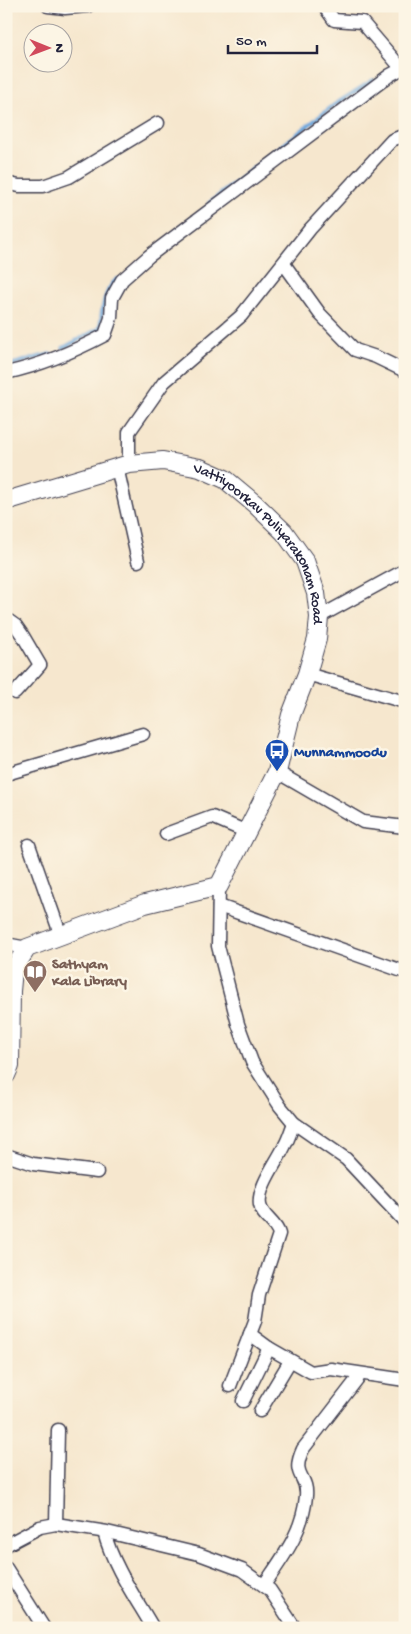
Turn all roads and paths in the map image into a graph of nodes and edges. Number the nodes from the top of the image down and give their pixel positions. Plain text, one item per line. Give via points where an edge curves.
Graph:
1 (48, 6) edge
2 (88, 6) edge
3 (324, 6) edge
4 (400, 66) edge
5 (158, 123) dead end
6 (405, 135) edge
7 (6, 183) edge
8 (284, 264) junction
9 (405, 371) edge
10 (6, 373) edge
11 (123, 465) junction
12 (6, 501) edge
13 (138, 561) dead end
14 (405, 570) edge
15 (319, 617) junction
16 (6, 622) edge
17 (307, 674) junction
18 (15, 693) dead end
19 (405, 702) edge
20 (143, 734) dead end
21 (277, 772) junction
22 (6, 774) edge
23 (405, 827) edge
24 (247, 832) junction
25 (166, 834) dead end
26 (29, 845) dead end
27 (219, 886) junction
28 (219, 906) junction
29 (61, 936) junction
30 (6, 944) edge
31 (27, 948) junction
32 (405, 972) edge
33 (6, 1075) edge
34 (294, 1123) junction
35 (6, 1155) edge
36 (97, 1172) dead end
37 (405, 1222) edge
38 (250, 1334) junction
39 (269, 1348) junction
40 (290, 1361) junction
41 (358, 1378) dead end
42 (405, 1380) edge
43 (230, 1386) dead end
44 (243, 1401) dead end
45 (260, 1411) dead end
46 (58, 1430) dead end
47 (56, 1524) junction
48 (104, 1532) junction
49 (6, 1544) edge
50 (6, 1568) edge
51 (264, 1585) junction
52 (44, 1628) edge
53 (153, 1628) edge
54 (295, 1628) edge

1 - 2 street
3 - 4 street via 334,20 362,22
4 - 10 street via 122,280 112,298 111,318 105,335 54,360
5 - 7 street via 69,177 43,186
6 - 8 street via 392,140 310,229
8 - 9 street via 320,314 355,350
8 - 11 street via 241,316 157,390 130,432
11 - 12 main road, Vattiyoorkav Puliyarakonam Road
11 - 13 street
11 - 15 main road, Vattiyoorkav Puliyarakonam Road via 163,461 200,468 225,479 284,532 305,561 316,593
14 - 15 street
15 - 17 main road, Vattiyoorkav Puliyarakonam Road via 317,639
16 - 18 street via 16,626 40,664
17 - 19 street
17 - 21 main road, Vattiyoorkav Puliyarakonam Road via 291,715
20 - 22 street
21 - 23 street via 364,822
21 - 24 main road, Vattiyoorkav Puliyarakonam Road
24 - 25 street via 212,817
24 - 27 main road, Vattiyoorkav Puliyarakonam Road
26 - 29 street
27 - 28 street
27 - 29 main road via 145,904
28 - 32 street
28 - 34 street via 218,946 238,1024 252,1062
29 - 31 main road
30 - 31 street
31 - 33 main road via 13,970 10,1066
34 - 37 street via 346,1159
34 - 38 street via 260,1197 262,1210 278,1228 279,1234
35 - 36 street via 33,1164
38 - 39 street
38 - 43 street
39 - 40 street
39 - 44 street
40 - 42 street via 311,1372 331,1369
40 - 45 street
41 - 51 street via 303,1449 298,1464 306,1494 300,1526 292,1544
46 - 47 street
47 - 48 street
47 - 49 street via 40,1527
48 - 51 street via 199,1554 242,1570
48 - 53 street via 121,1573
50 - 52 street
51 - 54 street

